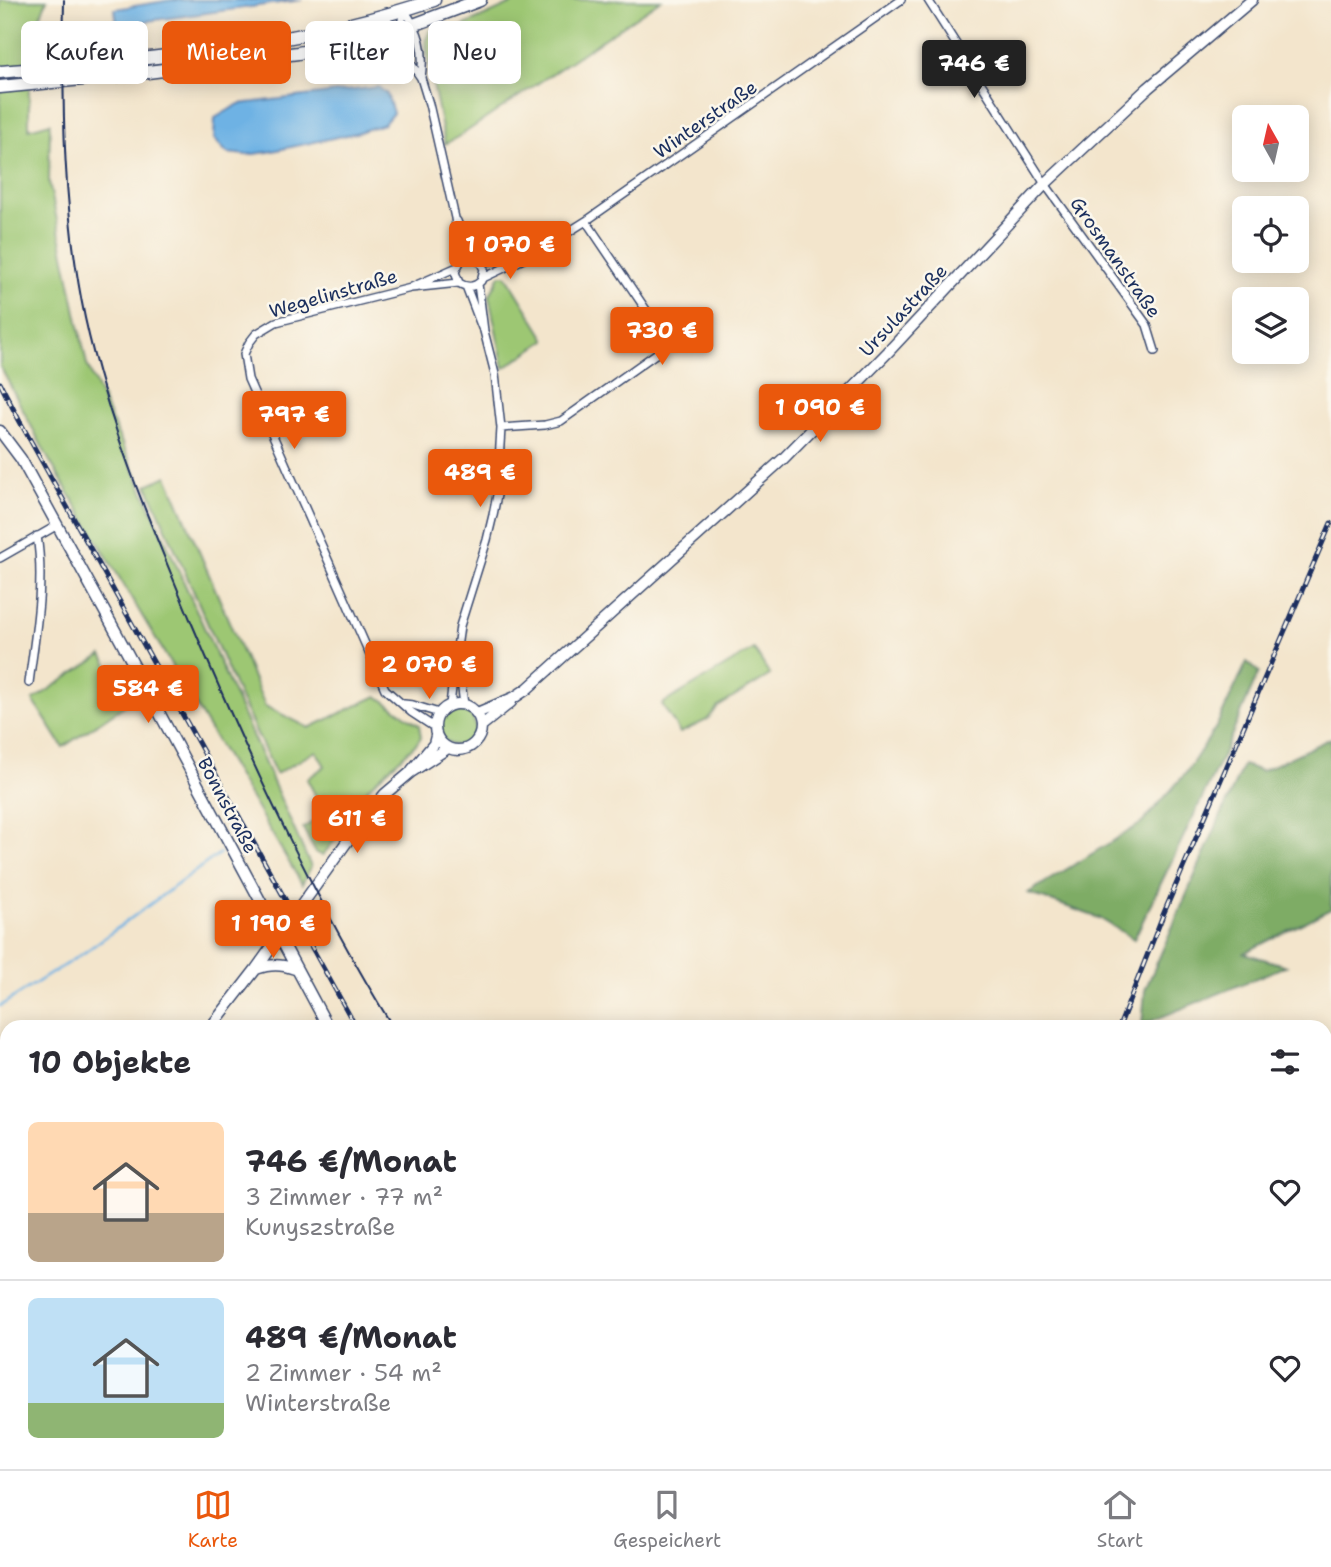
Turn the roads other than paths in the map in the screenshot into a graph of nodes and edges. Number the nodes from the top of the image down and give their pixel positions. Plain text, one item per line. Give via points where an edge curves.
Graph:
1 (434, 0) edge
2 (480, 0) edge
3 (901, 0) edge
4 (928, 0) edge
5 (1252, 0) edge
6 (404, 10) junction
7 (402, 21) edge
8 (416, 25) junction
9 (305, 52) edge
10 (414, 68) edge
11 (0, 72) edge
12 (421, 78) junction
13 (0, 87) edge
14 (1045, 184) junction
15 (455, 218) junction
16 (586, 221) junction
17 (471, 257) junction
18 (523, 258) junction
19 (461, 260) junction
20 (480, 261) junction
21 (455, 268) junction
22 (481, 281) junction
23 (463, 285) junction
24 (411, 288) junction
25 (484, 331) junction
26 (1154, 351) dead end
27 (500, 428) junction
28 (0, 431) edge
29 (57, 526) junction
30 (37, 536) junction
31 (0, 558) edge
32 (457, 668) junction
33 (29, 683) dead end
34 (515, 697) junction
35 (404, 705) junction
36 (450, 705) junction
37 (464, 705) junction
38 (439, 713) junction
39 (477, 713) junction
40 (481, 726) junction
41 (435, 732) junction
42 (448, 748) junction
43 (411, 772) junction
44 (277, 937) junction
45 (295, 969) junction
46 (256, 970) junction
47 (217, 1020) edge
48 (324, 1020) edge

1 - 6 main road
2 - 8 main road
3 - 16 street, Winterstraße
4 - 14 street, Grosmanstraße
5 - 14 street, Ursulastraße via 1166,71
6 - 7 street
6 - 8 street
6 - 11 main road via 295,37 160,59
8 - 12 street via 424,61
9 - 13 main road
10 - 12 street
12 - 15 street
14 - 26 street, Grosmanstraße via 1147,325
14 - 34 street, Ursulastraße via 783,459
15 - 17 street
15 - 19 street
16 - 18 street, Winterstraße
16 - 27 street via 659,329 663,346 561,421
17 - 19 street
17 - 20 street
18 - 20 street, Winterstraße
18 - 22 street, Winterstraße
19 - 21 street
20 - 22 street via 484,269
21 - 23 street
21 - 24 street, Wegelinstraße
22 - 23 street
22 - 25 street
23 - 24 street, Wegelinstraße
23 - 25 street
24 - 35 street, Wegelinstraße via 276,322 256,334 244,354 248,379 385,689
25 - 27 street via 495,374
27 - 32 street via 497,495 460,626
28 - 29 street, Bonnstraße
29 - 30 street
29 - 44 street, Bonnstraße
30 - 31 street
30 - 33 street via 41,559
32 - 36 street
32 - 37 street
34 - 39 street, Ursulastraße
34 - 40 street, Ursulastraße
35 - 38 street
35 - 41 street, Wegelinstraße
36 - 37 street
36 - 38 street
37 - 39 street
38 - 41 street, Ursulastraße
39 - 40 street
40 - 42 street, Ursulastraße via 470,747
41 - 42 street
41 - 43 street, Ursulastraße via 434,744
42 - 43 street, Ursulastraße
43 - 44 street, Ursulastraße via 356,829
44 - 45 street, Bonnstraße
44 - 46 street, Ursulastraße
45 - 46 street via 274,965
45 - 48 street, Bonnstraße
46 - 47 street, Ursulastraße

